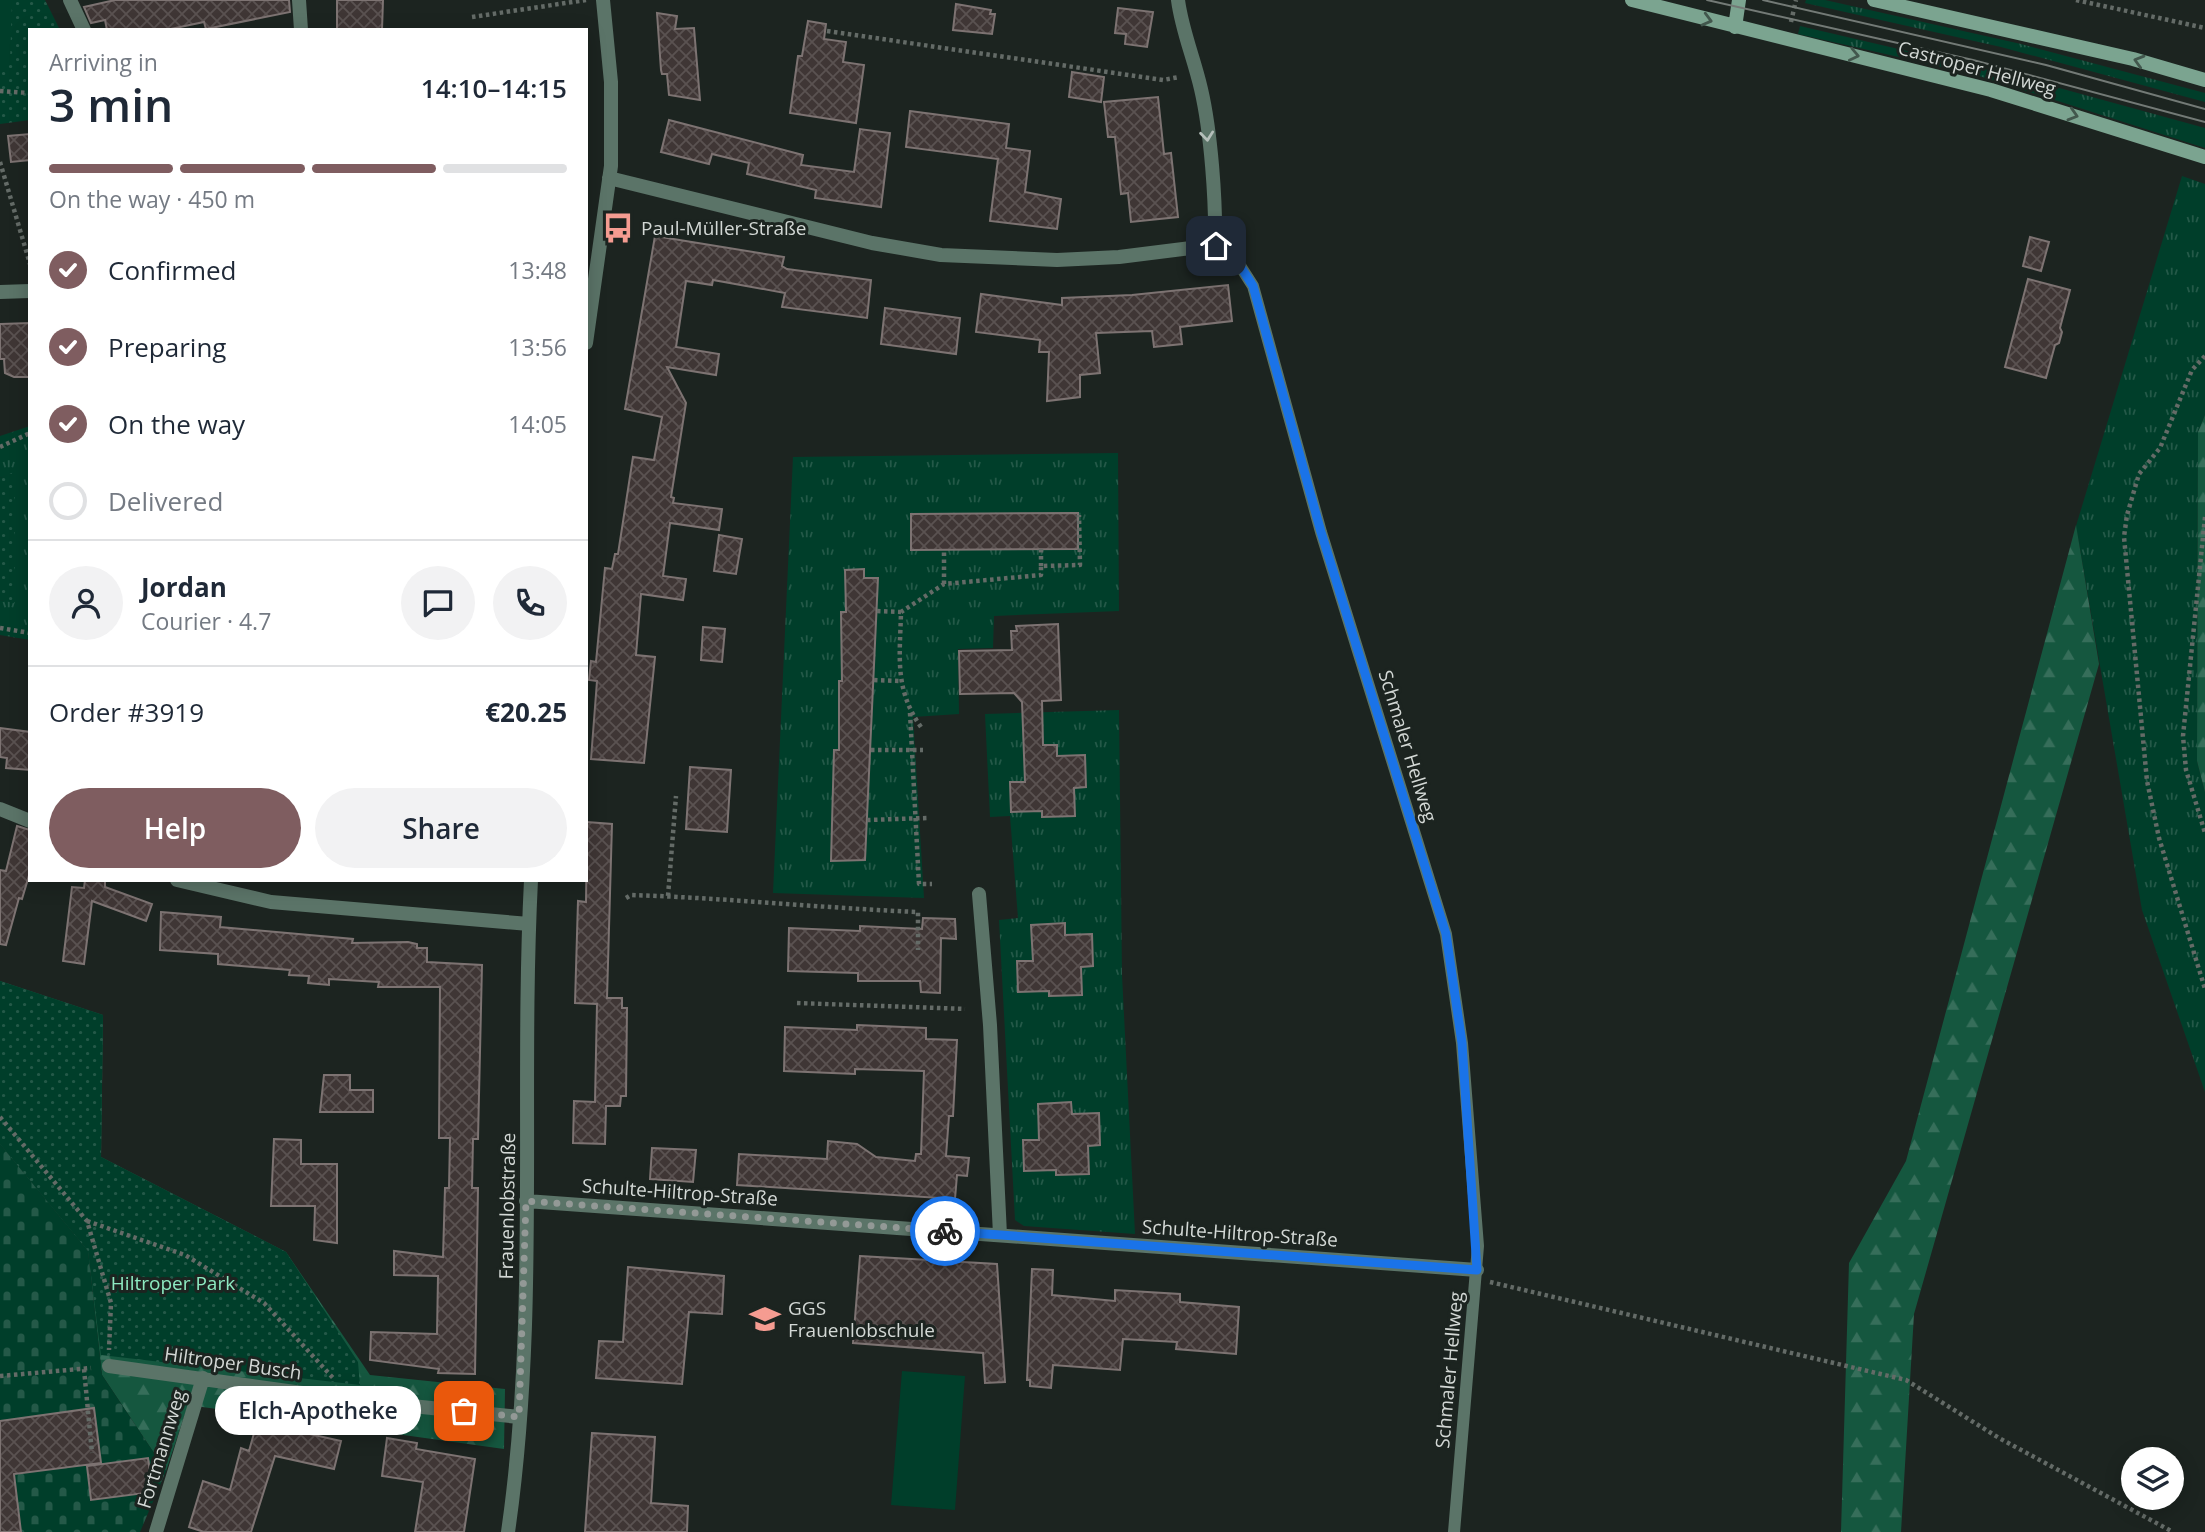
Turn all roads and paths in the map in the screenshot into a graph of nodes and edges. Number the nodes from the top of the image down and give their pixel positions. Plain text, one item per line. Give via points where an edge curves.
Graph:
1 (70, 0) edge
2 (299, 0) edge
3 (587, 0) edge
4 (603, 0) edge
5 (1178, 0) edge
6 (1632, 0) edge
7 (1739, 0) edge
8 (1874, 0) edge
9 (2076, 0) edge
10 (472, 18) dead end
11 (1735, 27) junction
12 (83, 28) edge
13 (301, 28) edge
14 (2205, 29) edge
15 (827, 31) dead end
16 (1196, 69) junction
17 (2205, 80) edge
18 (0, 91) edge
19 (28, 93) edge
20 (2205, 157) edge
21 (0, 162) edge
22 (610, 178) junction
23 (1216, 246) junction
24 (593, 256) edge
25 (28, 257) edge
26 (28, 291) edge
27 (0, 292) edge
28 (588, 318) edge
29 (2205, 356) edge
30 (28, 434) edge
31 (0, 447) edge
32 (1079, 515) dead end
33 (2205, 517) edge
34 (1041, 549) dead end
35 (944, 550) dead end
36 (1041, 566) junction
37 (944, 584) junction
38 (877, 611) dead end
39 (901, 612) junction
40 (0, 628) edge
41 (28, 633) edge
42 (874, 680) dead end
43 (899, 681) junction
44 (910, 711) junction
45 (921, 727) dead end
46 (871, 750) dead end
47 (912, 750) junction
48 (923, 750) dead end
49 (676, 796) dead end
50 (0, 809) edge
51 (927, 818) dead end
52 (916, 819) junction
53 (28, 820) edge
54 (867, 820) dead end
55 (2205, 833) edge
56 (186, 882) edge
57 (531, 882) edge
58 (932, 884) dead end
59 (979, 894) dead end
60 (668, 896) junction
61 (626, 898) dead end
62 (530, 924) junction
63 (918, 950) dead end
64 (2205, 989) edge
65 (797, 1003) dead end
66 (965, 1009) dead end
67 (0, 1117) edge
68 (526, 1201) junction
69 (87, 1221) junction
70 (1000, 1235) junction
71 (1477, 1270) junction
72 (109, 1366) junction
73 (84, 1369) junction
74 (0, 1376) edge
75 (203, 1378) junction
76 (353, 1399) junction
77 (519, 1417) junction
78 (92, 1453) dead end
79 (156, 1532) edge
80 (508, 1532) edge
81 (1454, 1532) edge
82 (2173, 1532) edge

1 - 12 street
2 - 13 street
3 - 10 path
4 - 22 street via 612,105
5 - 16 street via 1186,45
6 -> 11 main road, Castroper Hellweg
7 - 11 main road
17 -> 8 main road
9 - 14 path
11 -> 20 main road, Castroper Hellweg via 1991,90
15 - 16 path via 1163,80
16 -> 23 street
18 - 19 path
21 - 25 path
22 - 23 street via 872,243 941,255 1057,260
22 - 24 street
23 - 71 lane, Schmaler Hellweg via 1237,261 1253,286 1321,532 1446,934 1462,1043
24 - 28 street
26 - 27 street
29 - 64 path via 2192,370 2160,448 2139,474 2124,537 2147,781 2163,852
30 - 31 path
32 - 36 path via 1080,565
33 - 55 path via 2183,736 2186,770
34 - 36 path
35 - 37 path
36 - 37 path via 1041,575
37 - 39 path
38 - 39 path
39 - 43 path
40 - 41 path
42 - 43 path
43 - 44 path
44 - 45 path
44 - 47 path
46 - 47 path
47 - 48 path
47 - 52 path
49 - 60 path
50 - 53 street
51 - 52 path
52 - 54 path
52 - 58 path via 919,884
56 - 62 street via 271,902
57 - 62 street, Frauenlobstraße
59 - 70 street
60 - 61 path
60 - 63 path via 918,912
62 - 68 street, Frauenlobstraße
65 - 66 path
67 - 69 path
68 - 70 street, Schulte-Hiltrop-Straße
68 - 77 street, Frauenlobstraße
69 - 72 path via 111,1303
69 - 76 path via 185,1255 264,1303
70 - 71 street, Schulte-Hiltrop-Straße
71 - 81 lane, Schmaler Hellweg
71 - 82 path via 1490,1282 1906,1380 1999,1438
72 - 73 path
72 - 75 street, Hiltroper Busch
73 - 74 path
73 - 78 path
75 - 76 street, Hiltroper Busch
75 - 79 street, Fortmannweg
76 - 77 street, Hiltroper Busch
77 - 80 street, Frauenlobstraße

